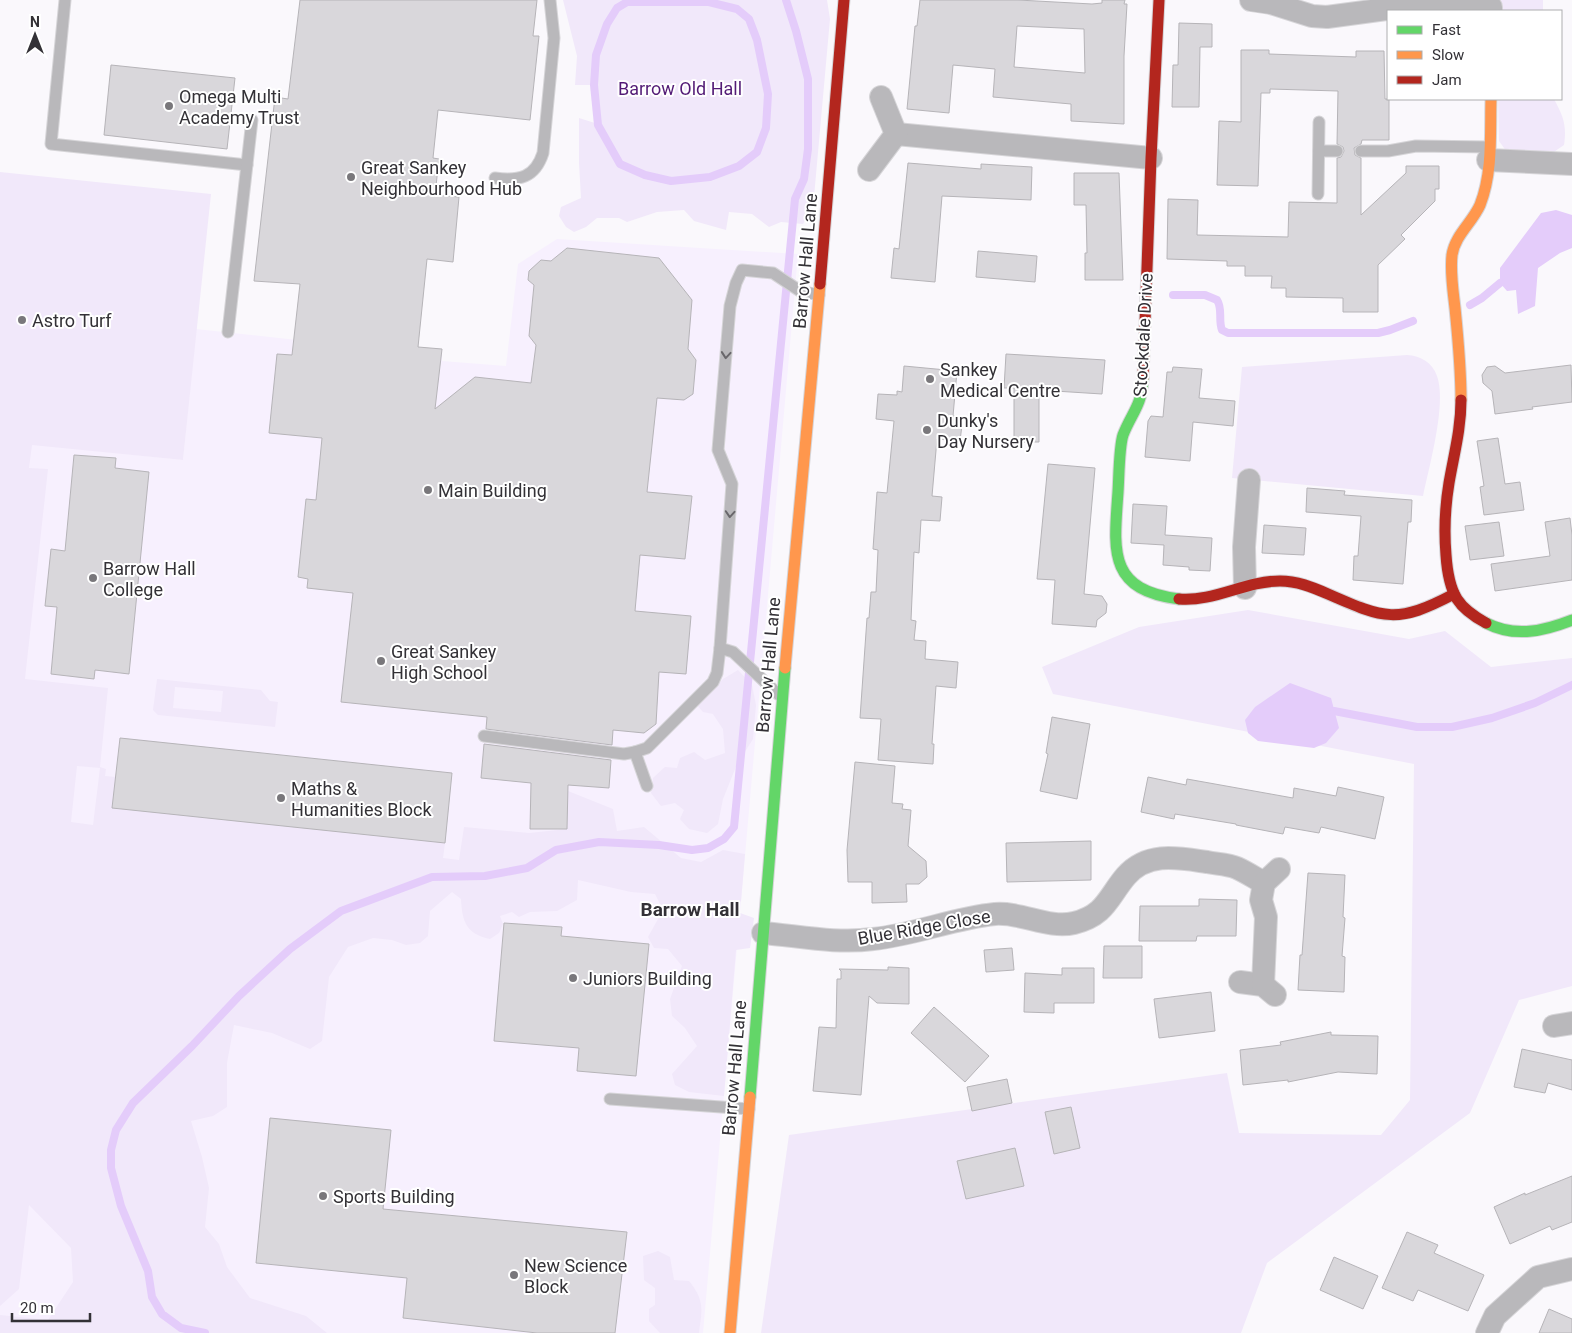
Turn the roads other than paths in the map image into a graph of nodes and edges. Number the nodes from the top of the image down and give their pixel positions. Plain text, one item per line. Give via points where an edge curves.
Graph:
1 (65, 0) edge
2 (550, 0) edge
3 (844, 0) edge
4 (1159, 0) edge
5 (1251, 0) edge
6 (1491, 6) edge
7 (881, 97) dead end
8 (1490, 100) edge
9 (252, 120) dead end
10 (1319, 122) dead end
11 (896, 134) junction
12 (1319, 151) junction
13 (1337, 151) dead end
14 (1361, 151) dead end
15 (1489, 154) junction
16 (1151, 158) junction
17 (1572, 164) edge
18 (247, 165) junction
19 (870, 170) dead end
20 (495, 178) dead end
21 (1318, 194) dead end
22 (819, 295) junction
23 (228, 332) dead end
24 (1249, 480) dead end
25 (1245, 588) junction
26 (1454, 594) junction
27 (1572, 620) edge
28 (720, 648) junction
29 (782, 698) junction
30 (484, 736) dead end
31 (635, 752) junction
32 (647, 786) dead end
33 (763, 933) junction
34 (1240, 982) dead end
35 (610, 1099) dead end
36 (749, 1109) junction
37 (1572, 1269) edge
38 (730, 1333) edge
39 (1487, 1333) edge

1 - 18 lane via 51,144
2 - 20 lane via 554,38 543,153 529,174 511,180
3 - 22 street, Barrow Hall Lane
4 - 16 street, Stockdale Drive
5 - 6 street via 1327,17 1401,7
7 - 11 street
8 - 15 street
9 - 18 lane
10 - 12 lane
11 - 16 street
11 - 19 street
12 - 13 lane
12 - 21 lane
14 - 15 lane via 1416,146
15 - 17 street
15 - 26 street via 1485,190 1480,205 1454,248 1451,270 1461,404 1445,524 1447,569
16 - 25 street, Stockdale Drive via 1143,390 1123,436 1114,535 1116,557 1134,585 1162,597 1204,599
18 - 23 lane
22 -> 28 lane via 800,291 773,273 742,270 736,283 730,306 718,450 732,484
22 - 29 street, Barrow Hall Lane
24 - 25 street via 1244,547
25 - 26 street, Stockdale Drive via 1265,582 1304,584 1386,616 1411,615
26 - 27 street via 1470,613 1506,631 1548,630
28 - 29 lane via 741,659
28 - 31 lane via 713,682 647,748
29 - 33 street, Barrow Hall Lane
30 - 31 lane via 624,754
31 - 32 lane
33 - 34 street, Blue Ridge Close via 844,941 874,939 998,914 1057,924 1073,923 1100,910 1137,867 1150,860 1180,858 1271,876 1261,900 1266,917 1269,990
33 - 36 street, Barrow Hall Lane
35 - 36 lane
36 - 38 street, Barrow Hall Lane
37 - 39 street via 1538,1277 1495,1316

